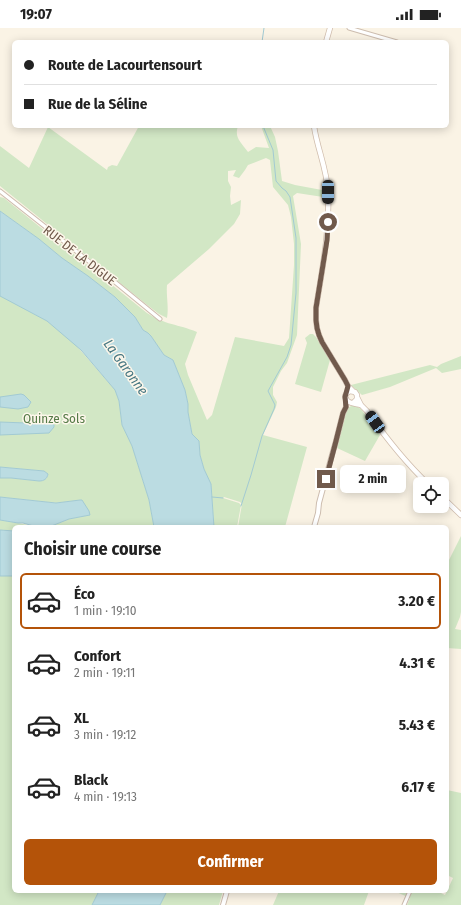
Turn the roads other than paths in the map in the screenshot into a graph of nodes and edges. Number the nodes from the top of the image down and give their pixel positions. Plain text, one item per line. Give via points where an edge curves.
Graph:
1 (330, 28) edge
2 (349, 28) edge
3 (327, 40) edge
4 (390, 40) edge
5 (314, 128) edge
6 (0, 191) edge
7 (160, 319) dead end
8 (348, 386) junction
9 (353, 391) junction
10 (346, 396) junction
11 (357, 397) junction
12 (352, 403) junction
13 (361, 405) junction
14 (346, 407) junction
15 (420, 477) edge
16 (449, 504) edge
17 (461, 515) edge
18 (314, 525) edge
19 (226, 893) edge
20 (409, 893) edge
21 (223, 905) edge
22 (404, 905) edge

1 - 3 main road
2 - 4 street
5 - 8 main road via 328,192 327,240 316,308 317,328 322,342
6 - 7 street, RUE DE LA DIGUE
8 - 9 main road
8 - 10 main road
9 - 10 main road
9 - 11 main road
10 - 12 main road via 347,402
10 - 14 street
11 - 12 main road
11 - 13 main road
12 - 13 main road
12 - 14 street
13 - 15 main road
14 - 18 street
16 - 17 main road
19 - 21 street
20 - 22 street

